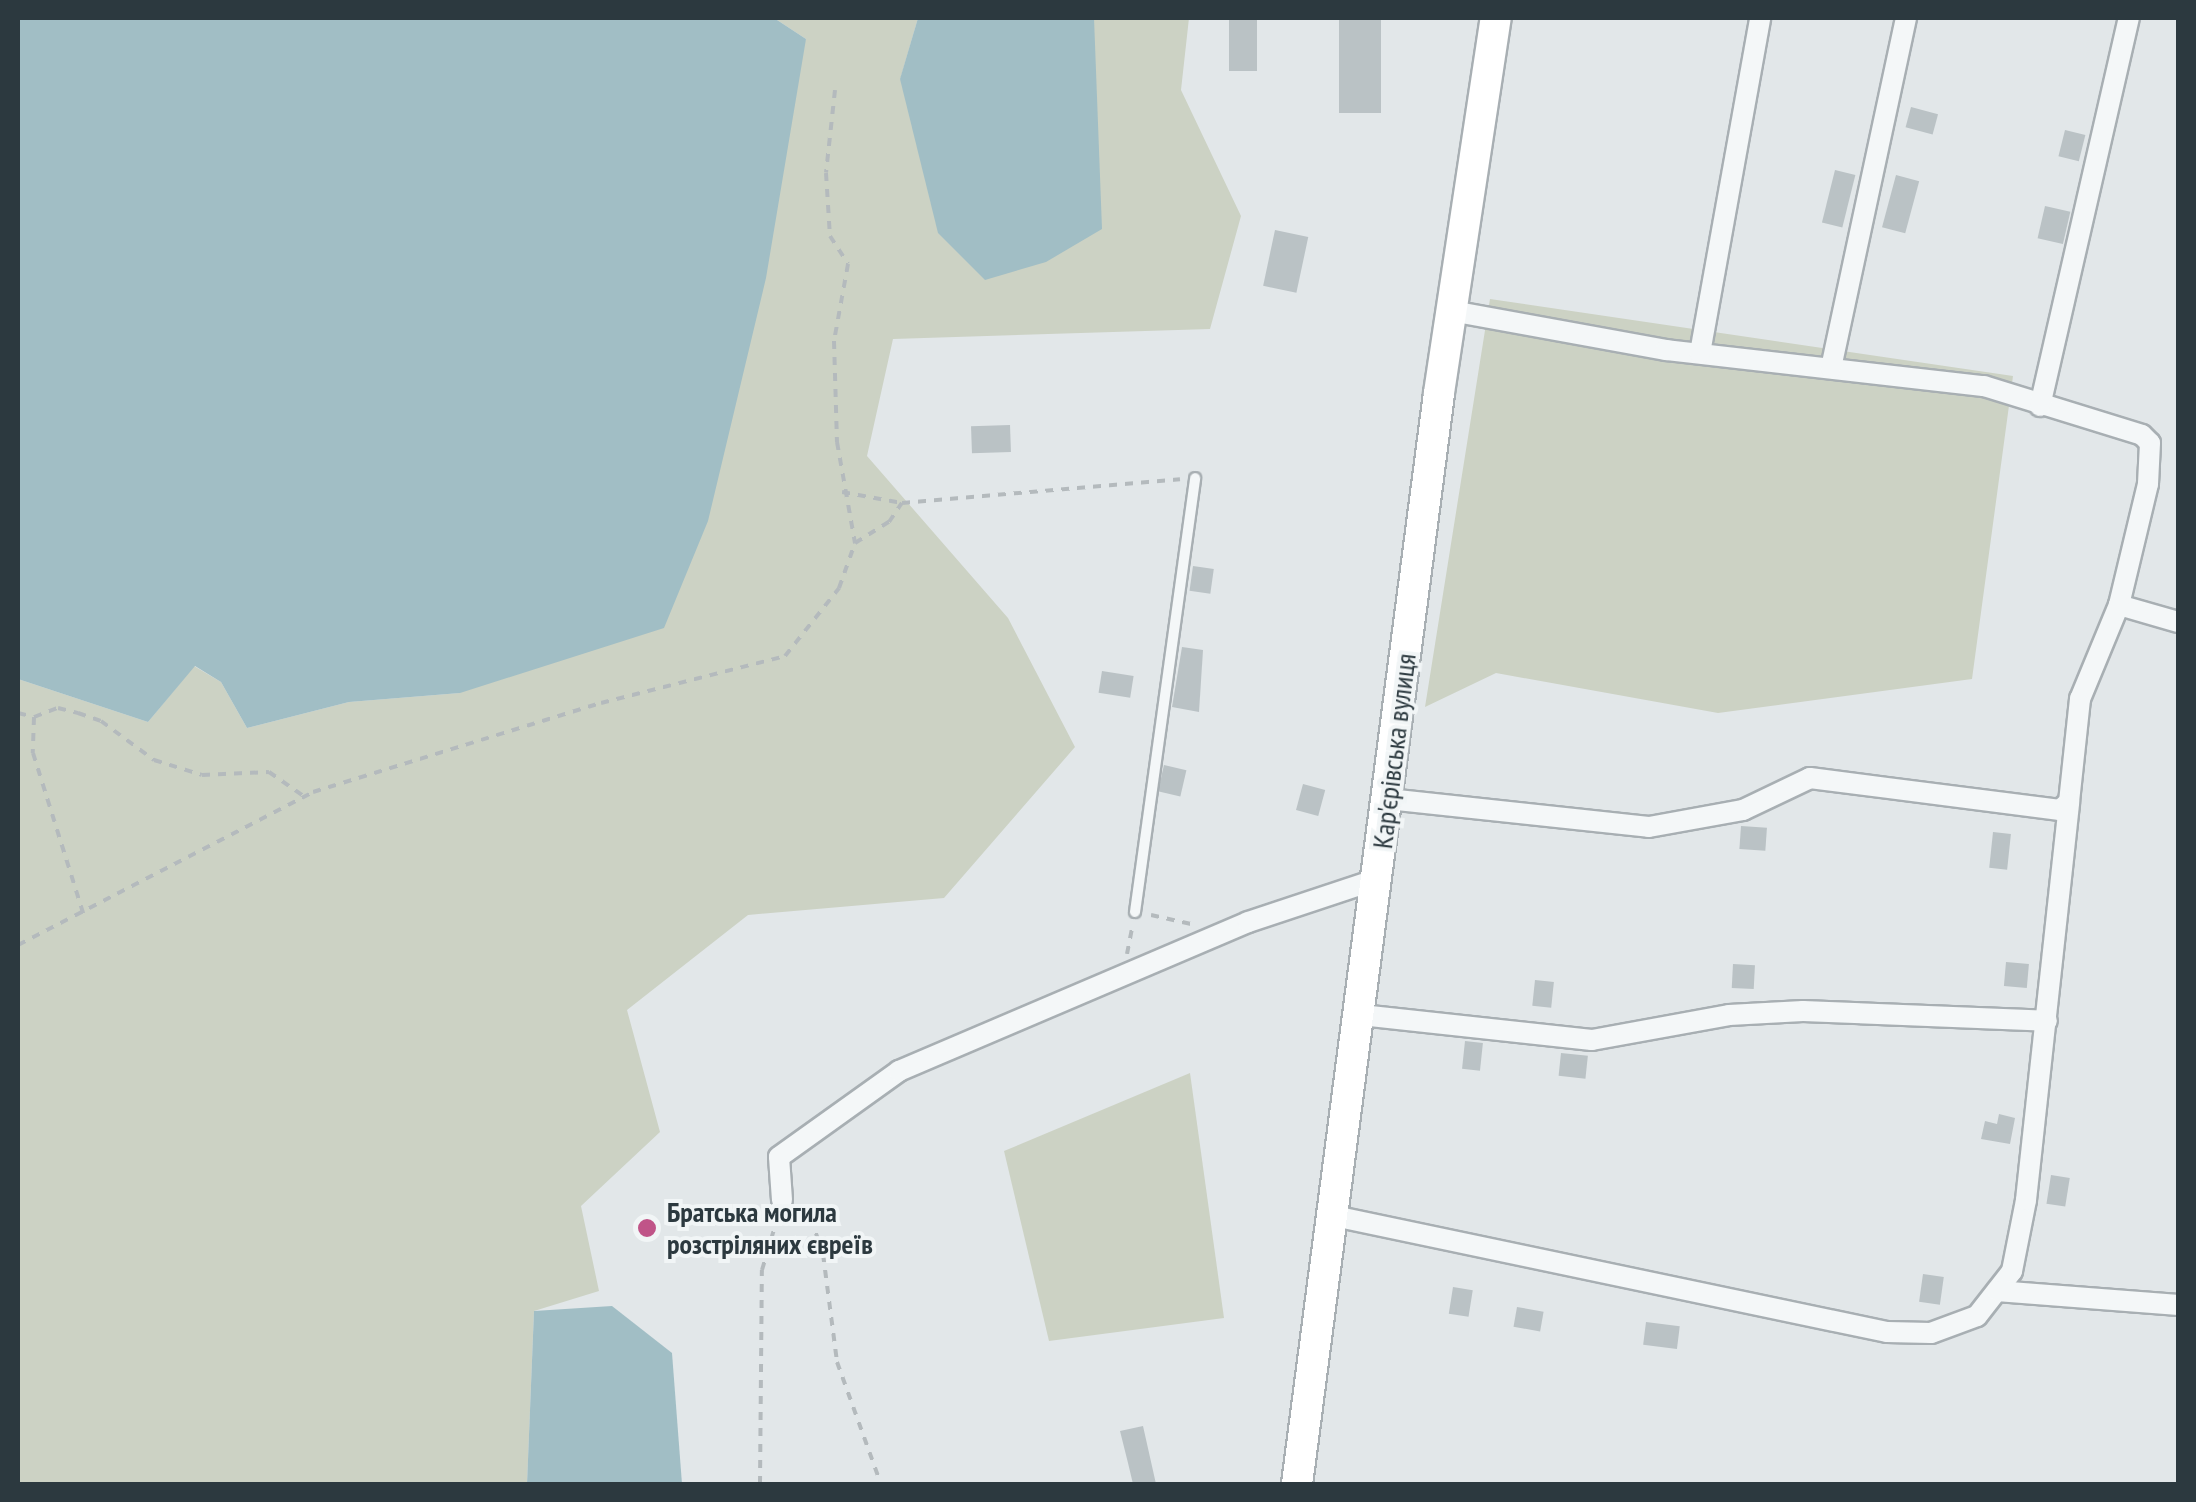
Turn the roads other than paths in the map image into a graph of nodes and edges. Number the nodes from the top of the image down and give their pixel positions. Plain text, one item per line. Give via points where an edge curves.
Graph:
1 (1496, 18) edge
2 (1760, 18) edge
3 (1906, 18) edge
4 (2129, 18) edge
5 (1451, 310) junction
6 (1700, 353) junction
7 (1831, 368) junction
8 (2040, 406) junction
9 (1195, 478) road end
10 (2119, 606) junction
11 (2178, 622) edge
12 (1388, 800) junction
13 (2069, 802) junction
14 (1378, 878) junction
15 (1135, 912) road end
16 (1360, 1015) junction
17 (2047, 1021) junction
18 (782, 1200) road end
19 (1334, 1216) junction
20 (1997, 1290) junction
21 (2178, 1305) edge
22 (1297, 1484) edge

1 - 5 street, Кар'єрівська вулиця
2 - 6 street
3 - 7 street
4 - 8 street
5 - 6 street
5 - 12 street, Кар'єрівська вулиця
6 - 7 street
7 - 8 street via 1984,386
8 - 10 street via 2150,443 2148,484
9 - 15 lane
10 - 11 street
10 - 13 street via 2080,699
12 - 13 street via 1649,827 1743,810 1810,778 1962,795 2042,812
12 - 14 street, Кар'єрівська вулиця
13 - 17 street
14 - 16 street, Кар'єрівська вулиця
14 - 18 street via 1224,932 899,1071 779,1157
16 - 17 street via 1592,1040 1730,1015 1803,1011
16 - 19 street, Кар'єрівська вулиця
17 - 20 street via 2026,1200 2012,1272
19 - 20 street via 1887,1332 1931,1333 1962,1322 1977,1316
19 - 22 street, Кар'єрівська вулиця
20 - 21 street

